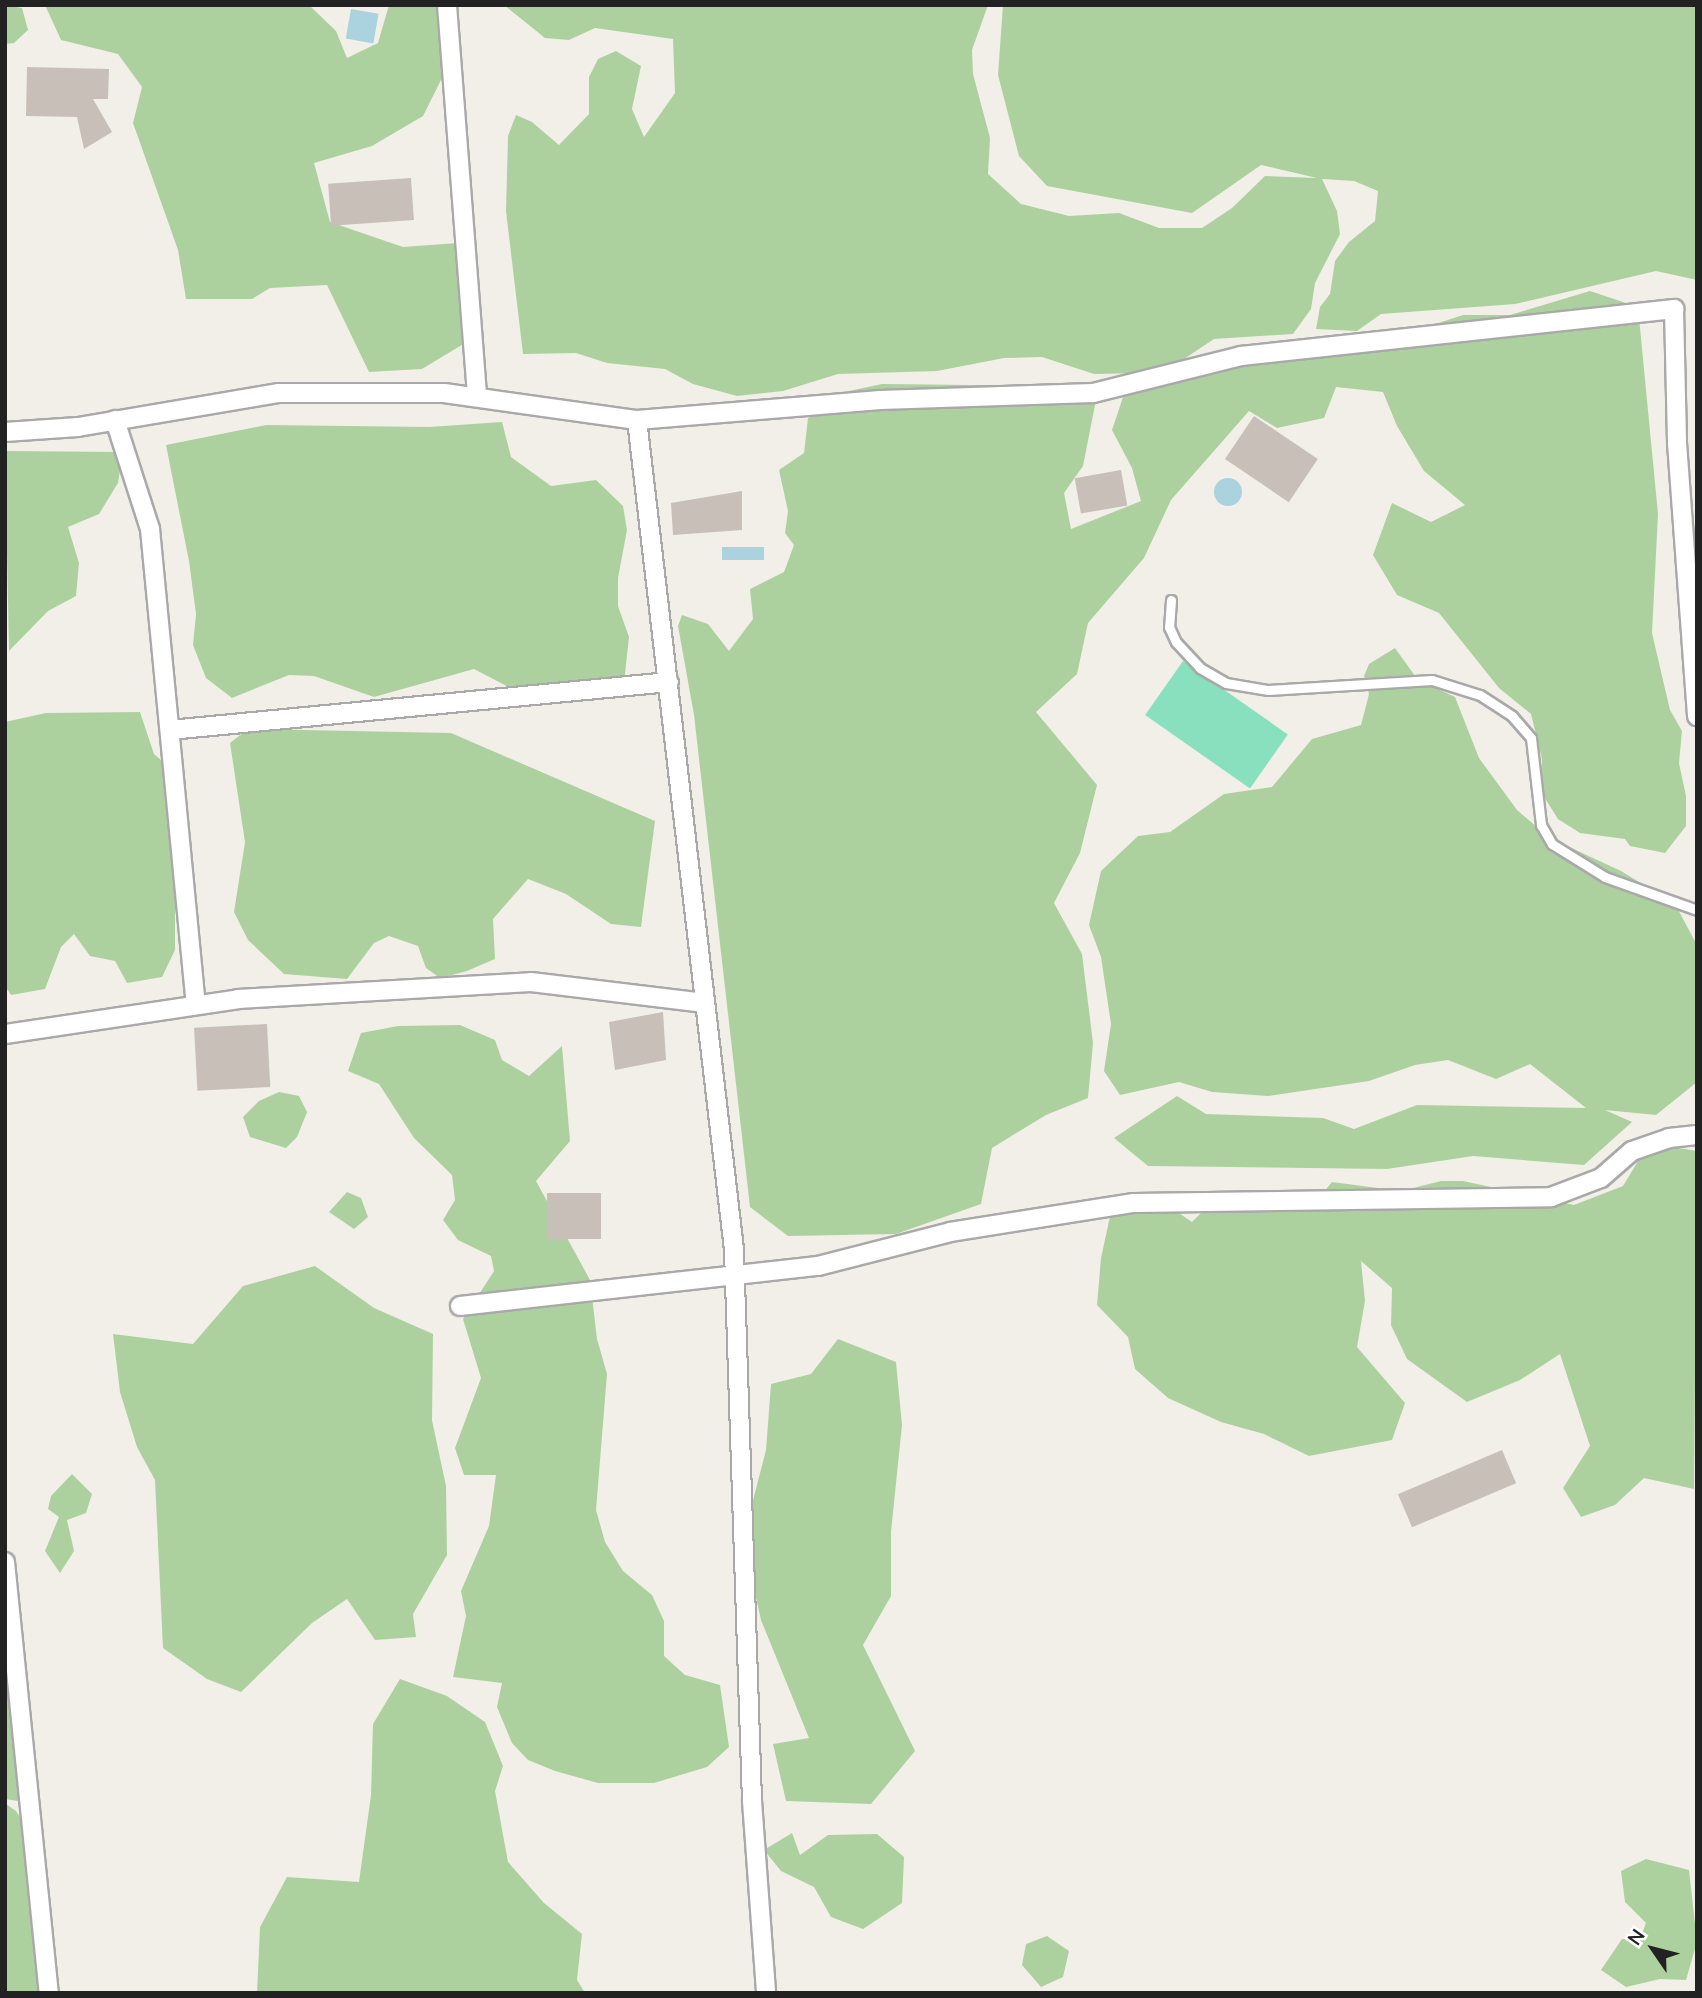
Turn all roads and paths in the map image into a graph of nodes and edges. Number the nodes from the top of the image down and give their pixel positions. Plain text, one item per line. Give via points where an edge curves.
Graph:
1 (447, 5) edge
2 (477, 397) junction
3 (637, 419) junction
4 (115, 420) junction
5 (5, 432) edge
6 (1171, 600) dead end
7 (669, 682) junction
8 (1697, 716) edge
9 (170, 730) junction
10 (1697, 910) edge
11 (705, 1003) junction
12 (196, 1005) junction
13 (5, 1034) edge
14 (1697, 1135) edge
15 (734, 1275) junction
16 (460, 1306) dead end
17 (5, 1562) edge
18 (49, 1993) edge
19 (766, 1993) edge

1 - 2 street
2 - 3 street
2 - 4 street via 279,393
3 - 7 street
3 - 8 street via 880,400 1093,393 1241,356 1674,309 1677,443
4 - 5 street
4 - 9 street via 150,528
6 - 10 lane via 1169,627 1176,642 1200,668 1226,682 1268,690 1432,680 1480,695 1512,716 1531,738 1541,825 1552,844 1605,877
7 - 9 street
7 - 11 street
9 - 12 street
11 - 12 street via 531,982
11 - 15 street
12 - 13 street
14 - 15 street via 1669,1138 1632,1151 1601,1178 1551,1196 1134,1203 950,1232 818,1266
15 - 16 street
15 - 19 street via 752,1801
17 - 18 street

